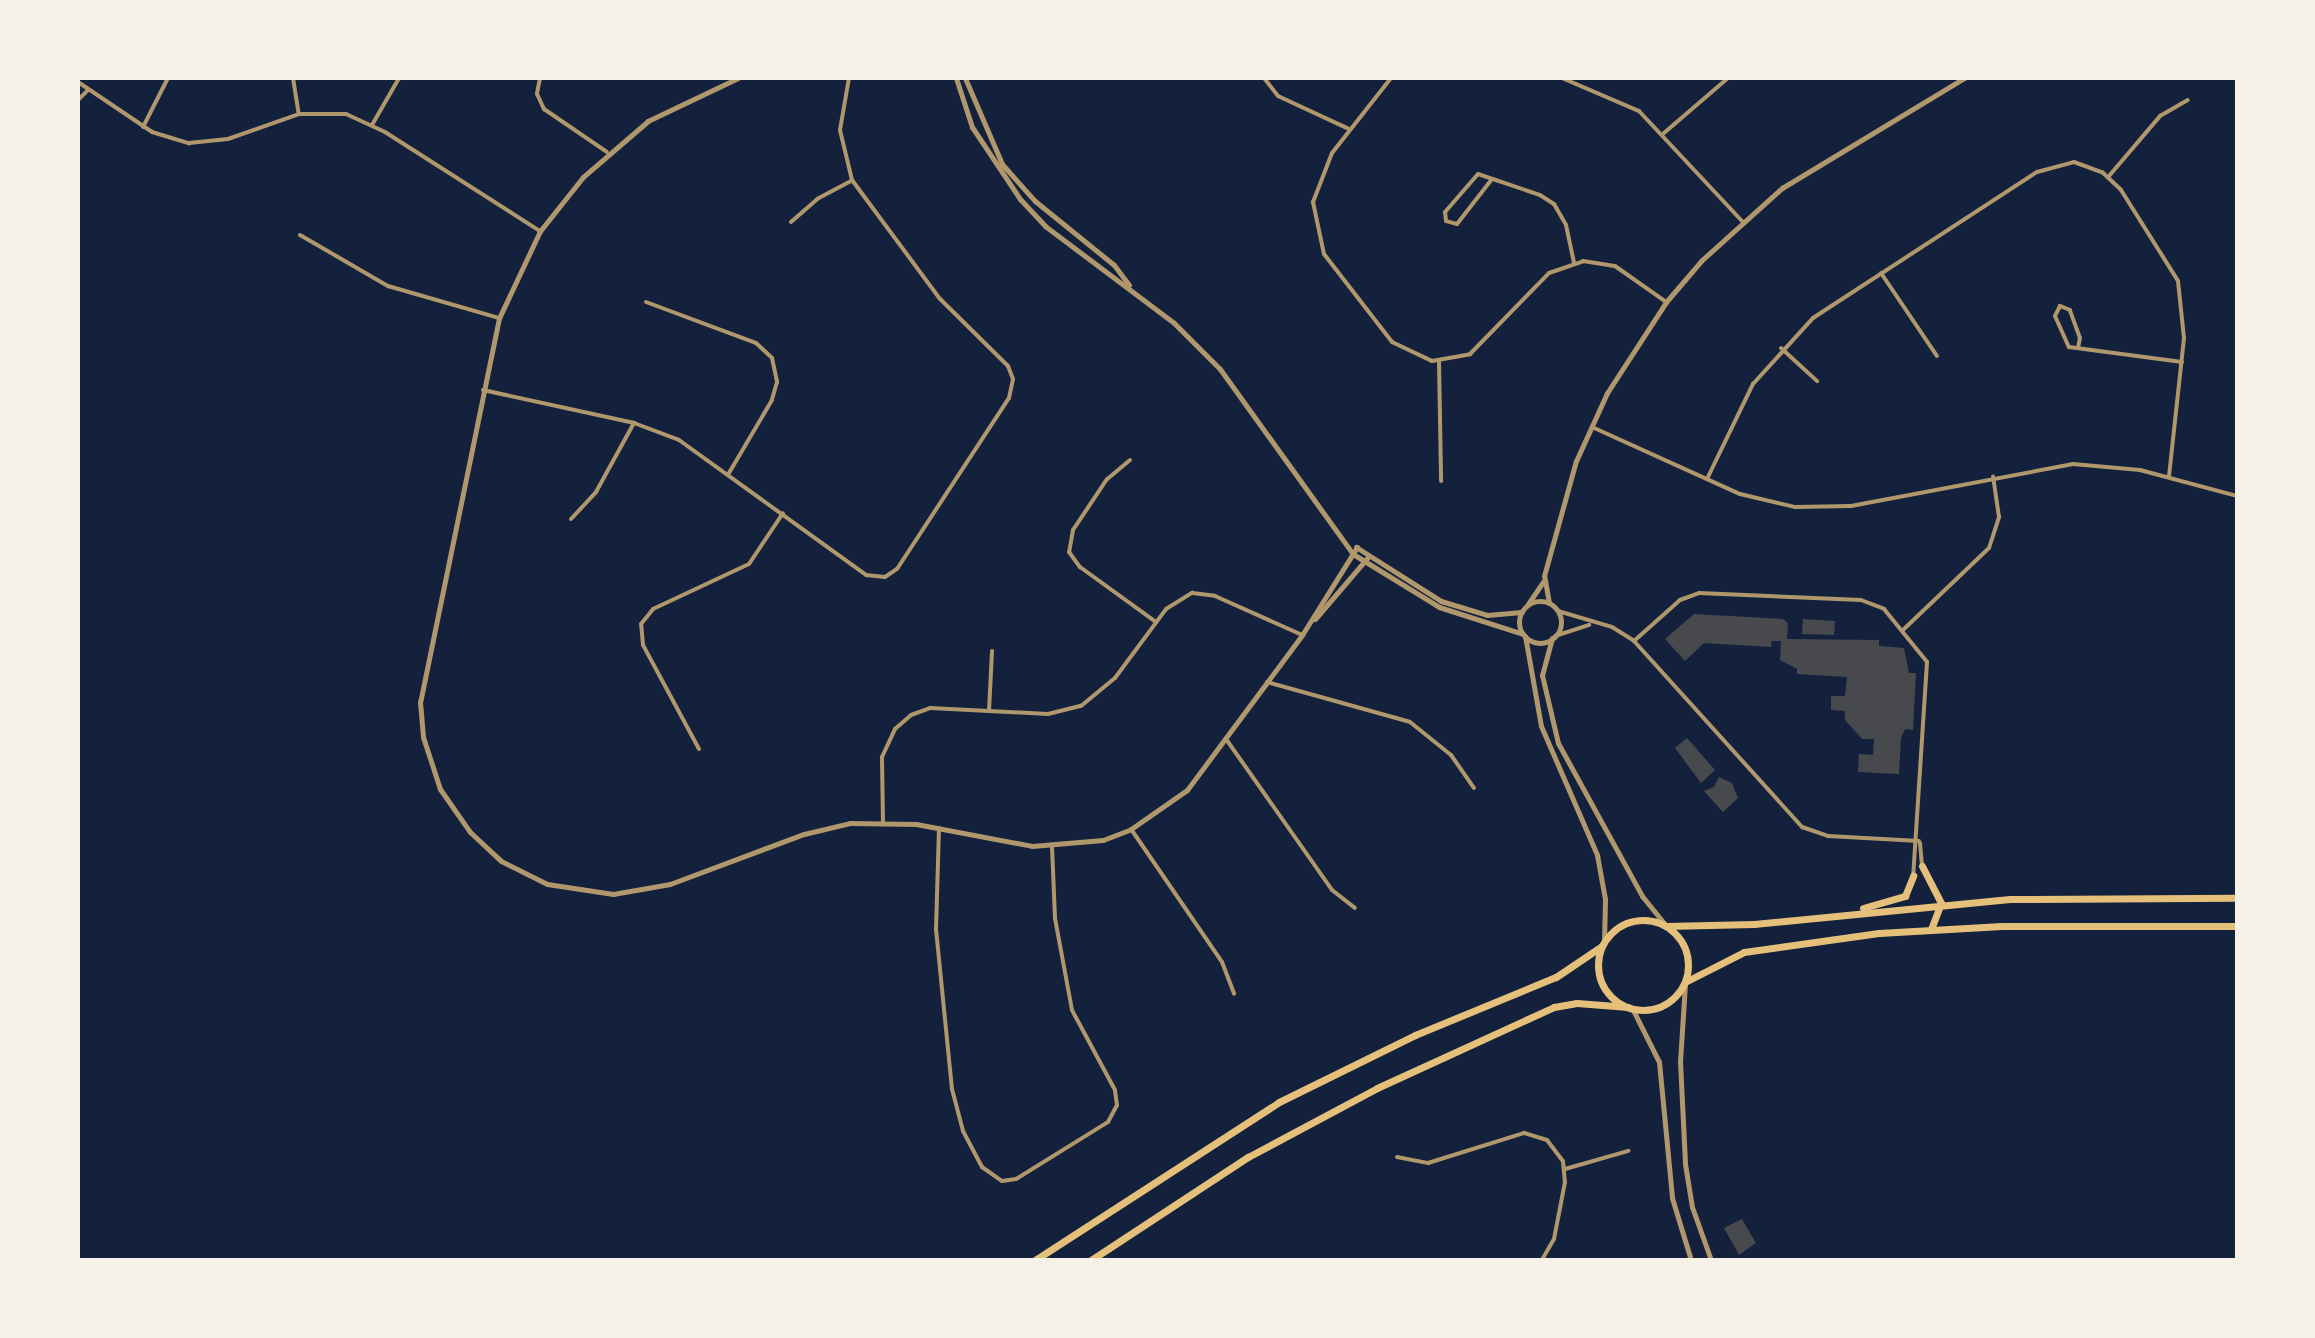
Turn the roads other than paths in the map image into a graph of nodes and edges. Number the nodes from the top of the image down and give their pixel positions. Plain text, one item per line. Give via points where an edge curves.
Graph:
1 (168, 78) edge
2 (293, 78) edge
3 (399, 78) edge
4 (540, 78) edge
5 (738, 78) edge
6 (849, 78) edge
7 (956, 78) edge
8 (965, 78) edge
9 (1264, 78) edge
10 (1391, 78) edge
11 (1562, 78) edge
12 (1728, 78) edge
13 (1964, 78) edge
14 (728, 79) edge
15 (78, 82) edge
16 (88, 90) junction
17 (78, 100) edge
18 (2188, 100) dead end
19 (299, 114) junction
20 (372, 125) junction
21 (143, 127) junction
22 (1349, 130) junction
23 (1664, 133) junction
24 (607, 152) junction
25 (999, 166) junction
26 (2109, 176) junction
27 (1492, 179) junction
28 (852, 180) junction
29 (1035, 201) junction
30 (1027, 208) junction
31 (1742, 221) junction
32 (791, 222) dead end
33 (540, 231) junction
34 (300, 235) dead end
35 (1574, 262) junction
36 (1881, 273) junction
37 (1132, 289) junction
38 (646, 302) dead end
39 (1666, 302) junction
40 (499, 318) junction
41 (1781, 348) junction
42 (2078, 348) junction
43 (1937, 356) dead end
44 (1439, 361) junction
45 (2182, 362) junction
46 (1817, 381) dead end
47 (482, 390) junction
48 (634, 423) junction
49 (1591, 426) junction
50 (1130, 460) dead end
51 (729, 473) junction
52 (1993, 476) junction
53 (2169, 477) junction
54 (1707, 479) junction
55 (1441, 481) dead end
56 (2237, 496) edge
57 (783, 513) junction
58 (571, 519) dead end
59 (1348, 544) junction
60 (1357, 547) junction
61 (1353, 554) junction
62 (1369, 556) junction
63 (1363, 562) junction
64 (1544, 579) junction
65 (1549, 603) junction
66 (1527, 604) junction
67 (1558, 611) junction
68 (1468, 612) junction
69 (1522, 612) junction
70 (1156, 622) junction
71 (1591, 624) junction
72 (1904, 629) junction
73 (1302, 635) junction
74 (1524, 635) junction
75 (1554, 637) junction
76 (1634, 641) junction
77 (992, 651) dead end
78 (1267, 682) junction
79 (989, 711) junction
80 (1226, 739) junction
81 (699, 749) dead end
82 (1474, 788) dead end
83 (883, 822) junction
84 (939, 828) junction
85 (1131, 829) junction
86 (1919, 841) junction
87 (1052, 847) junction
88 (1919, 864) junction
89 (1913, 876) joint
90 (2237, 898) edge
91 (1941, 903) junction
92 (1355, 908) dead end
93 (1854, 913) junction
94 (1666, 926) junction
95 (2237, 926) edge
96 (1931, 929) junction
97 (1603, 944) junction
98 (1685, 983) junction
99 (1234, 994) dead end
100 (1631, 1008) junction
101 (1628, 1151) dead end
102 (1397, 1157) dead end
103 (1565, 1169) junction
104 (1035, 1260) edge
105 (1091, 1260) edge
106 (1542, 1260) edge
107 (1691, 1260) edge
108 (1709, 1260) edge

1 - 21 street
2 - 19 street
3 - 20 street
4 - 24 street via 537,94 544,109
5 - 14 street
6 - 28 street via 840,130
7 - 25 street via 972,127
8 - 25 street
9 - 22 street via 1278,96
10 - 22 street
11 - 23 street via 1630,105
12 - 23 street
13 - 31 street via 1824,159
14 - 24 street via 664,111
15 - 16 street
16 - 17 street
16 - 21 street
18 - 26 street via 2160,116
19 - 20 street via 336,112
19 - 21 street via 209,143 170,139
20 - 33 street
22 - 44 street via 1323,167 1314,193 1320,246 1392,342 1418,358
23 - 31 street
24 - 33 street
25 - 29 street
25 - 30 street
26 - 36 street via 2074,162 2051,165
26 - 45 street via 2178,281 2185,318
27 - 27 street via 1457,224 1446,221 1445,212 1471,177
27 - 35 street via 1554,204 1566,225
28 - 32 street via 817,199
28 - 57 street via 940,299 1008,366 1012,391 901,565 889,575 866,575
29 - 30 street
29 - 37 street via 1114,265
30 - 37 street via 1105,274
31 - 39 street
33 - 40 street
34 - 40 street via 388,286
35 - 39 street via 1615,266
35 - 44 street via 1543,278 1484,344 1455,360
36 - 41 street via 1825,309
36 - 43 street
37 - 59 street via 1220,369 1323,520
38 - 51 street via 756,343 772,358 777,382 772,400
39 - 49 street via 1625,362
40 - 47 street
41 - 46 street
41 - 54 street via 1738,411
42 - 42 street via 2065,343 2054,313 2060,306 2070,310 2080,338
42 - 45 street
44 - 55 street
45 - 53 street
47 - 48 street
47 - 83 street via 420,702 435,778 470,832 501,861 547,884 613,894 670,884 827,827
48 - 51 street via 679,440
48 - 58 street via 596,492
49 - 54 street
49 - 64 street
50 - 70 street via 1107,479 1073,530 1069,552 1080,567
51 - 57 street
52 - 53 street via 2073,464
52 - 54 street via 1823,508 1767,502
52 - 72 street via 1999,517 1989,548
53 - 56 street
57 - 81 street via 749,564 653,609 641,624 643,645
59 - 60 street
59 - 61 street
60 - 61 street
60 - 62 street
61 - 63 street
61 - 73 street
62 - 63 street
62 - 68 street
63 - 68 street via 1439,607
63 - 73 street
64 - 65 street
64 - 66 street
65 - 66 street
65 - 67 street
66 - 69 street
67 - 71 street
67 - 75 street
68 - 69 street
68 - 74 street
69 - 74 street
70 - 73 street via 1175,600 1204,592
70 - 79 street via 1115,678 1081,706 1048,714
71 - 75 street
71 - 76 street
72 - 76 street via 1884,609 1861,600 1708,592 1680,600
72 - 86 street via 1919,646 1927,669
73 - 78 street
74 - 75 street via 1538,642
74 - 97 street via 1541,726 1597,855 1605,899
75 - 94 street via 1542,675 1558,743 1642,896
76 - 86 street via 1802,827 1828,836
77 - 79 street
78 - 80 street
78 - 82 street via 1410,722 1436,739
79 - 83 street via 930,708 895,729 880,773
80 - 85 street via 1187,790
80 - 92 street via 1332,890
83 - 84 street
84 - 87 street
84 - 87 street via 936,929 954,1100 982,1167 1002,1181 1016,1179 1108,1122 1117,1105 1115,1090 1072,1010 1055,918
85 - 87 street via 1080,845
85 - 99 street via 1222,962
86 - 88 street
88 - 89 street
88 - 91 main road
89 - 93 main road via 1905,896
90 - 91 main road
91 - 93 main road
91 - 96 main road
93 - 94 main road via 1754,924
94 - 97 main road via 1632,921
94 - 98 main road via 1686,951
95 - 96 main road
96 - 98 main road via 1744,952
97 - 100 main road via 1599,975 1604,989
97 - 104 main road via 1556,977 1415,1035 1279,1102
98 - 100 main road via 1668,1004
98 - 108 street via 1680,1061 1685,1164
100 - 105 main road via 1577,1003 1554,1007 1377,1088 1248,1157
100 - 107 street via 1659,1062 1672,1198
101 - 103 street
102 - 103 street via 1428,1163 1524,1133 1547,1140
103 - 106 street via 1554,1239

